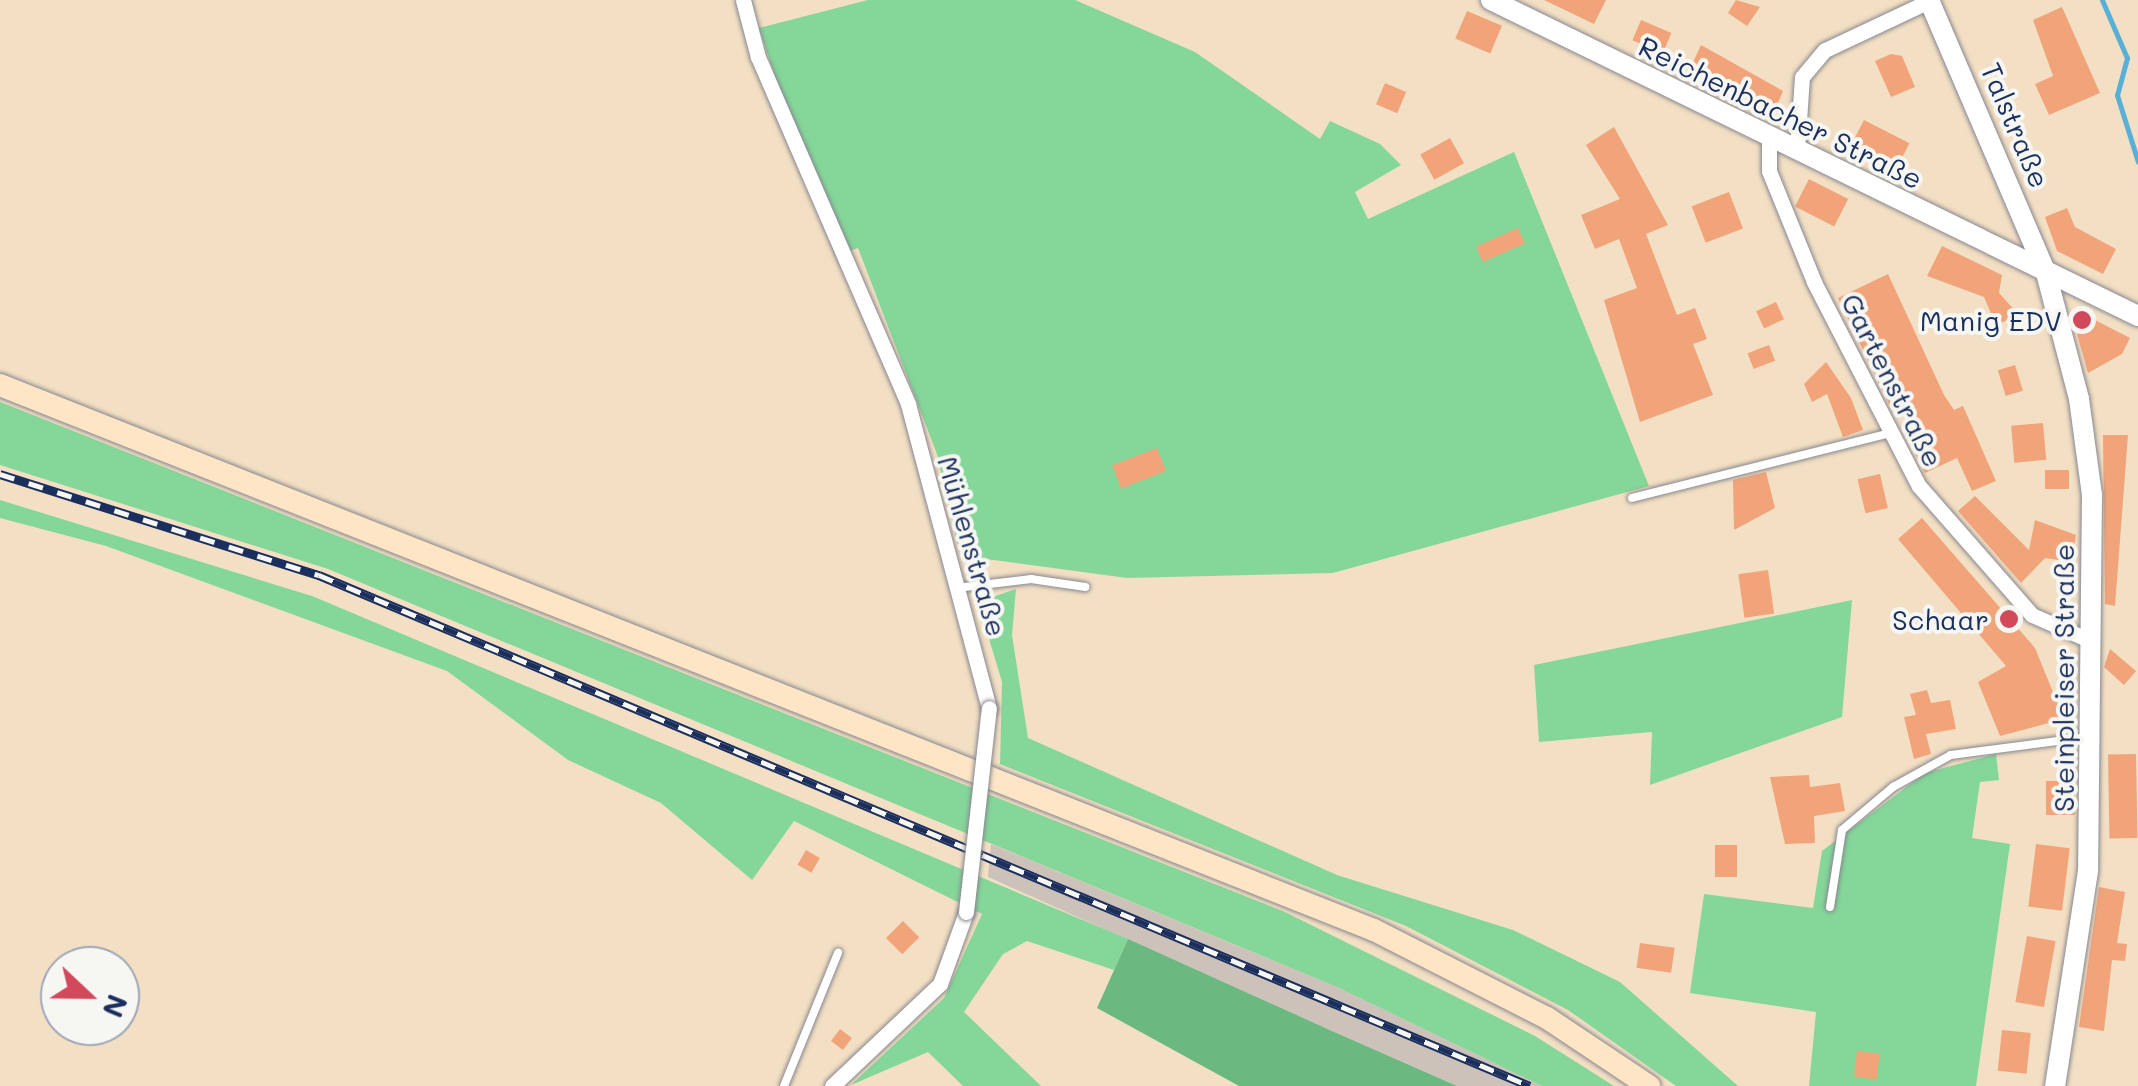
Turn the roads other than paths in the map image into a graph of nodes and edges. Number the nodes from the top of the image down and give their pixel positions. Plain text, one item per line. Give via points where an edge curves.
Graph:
1 (742, 0) edge
2 (1491, 0) edge
3 (1929, 0) edge
4 (1769, 138) junction
5 (1797, 150) junction
6 (2046, 273) junction
7 (2138, 316) edge
8 (0, 386) edge
9 (1886, 434) junction
10 (1632, 498) dead end
11 (1085, 587) dead end
12 (956, 588) junction
13 (2087, 639) junction
14 (2087, 737) junction
15 (1830, 908) dead end
16 (838, 953) dead end
17 (784, 1086) edge
18 (832, 1086) edge
19 (1649, 1086) edge
20 (2055, 1086) edge

1 - 12 street, Mühlenstraße via 758,57 908,404
2 - 4 street, Reichenbacher Straße
3 - 5 street, Talstraße via 1825,50 1802,77
3 - 6 street, Talstraße
4 - 5 street, Reichenbacher Straße
4 - 9 street, Gartenstraße via 1769,171
5 - 6 street, Reichenbacher Straße
6 - 7 street, Reichenbacher Straße
6 - 13 street, Steinpleiser Straße via 2092,495
8 - 19 main road via 1374,930 1548,1018
9 - 10 lane
9 - 13 street, Gartenstraße via 1919,486 2032,615
11 - 12 lane via 1031,578
12 - 18 street, Mühlenstraße, bridge via 988,708 966,912 940,984
13 - 14 street, Steinpleiser Straße
14 - 15 lane via 1951,755 1892,787 1842,830
14 - 20 street, Steinpleiser Straße via 2088,871
16 - 17 lane

